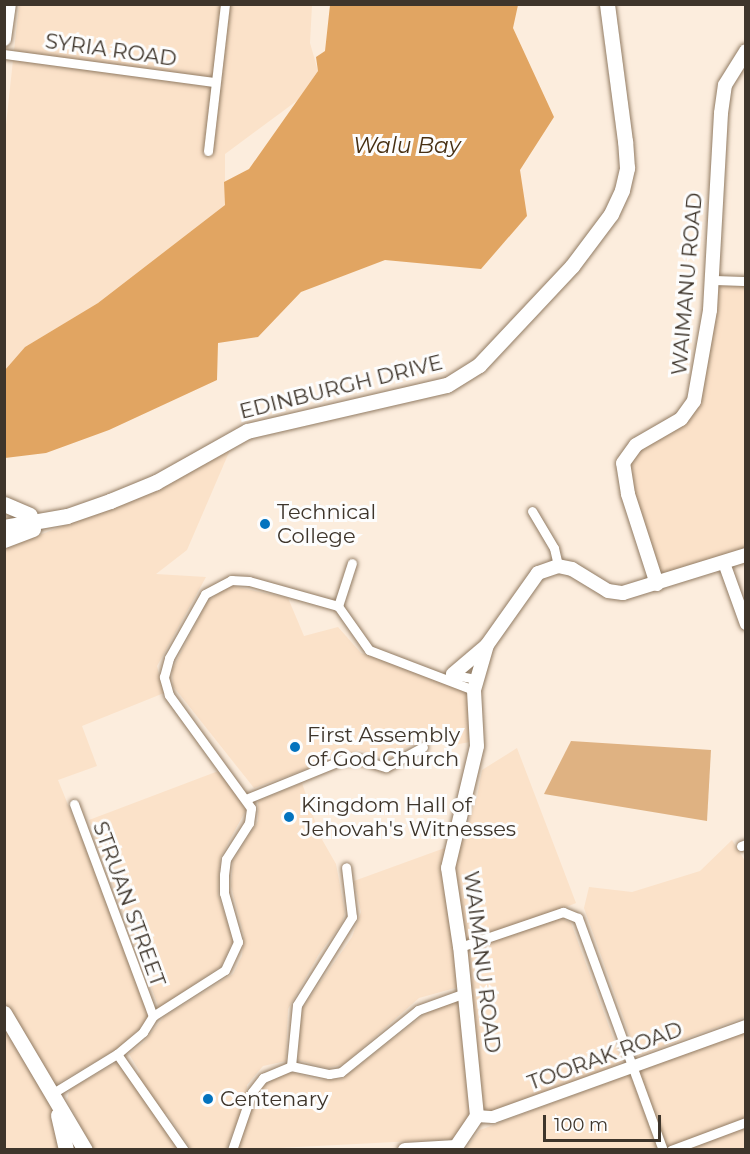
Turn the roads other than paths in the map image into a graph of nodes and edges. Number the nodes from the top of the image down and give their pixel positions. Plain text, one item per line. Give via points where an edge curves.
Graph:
1 (9, 4) edge
2 (225, 4) edge
3 (607, 4) edge
4 (4, 39) edge
5 (746, 51) edge
6 (4, 54) edge
7 (213, 82) junction
8 (208, 151) dead end
9 (712, 279) junction
10 (746, 281) edge
11 (4, 504) edge
12 (532, 511) dead end
13 (30, 515) junction
14 (4, 516) edge
15 (67, 516) junction
16 (4, 527) edge
17 (4, 540) edge
18 (746, 555) edge
19 (352, 563) dead end
20 (724, 563) junction
21 (558, 566) junction
22 (657, 584) junction
23 (338, 606) junction
24 (746, 624) edge
25 (487, 645) junction
26 (446, 674) junction
27 (475, 684) junction
28 (423, 747) dead end
29 (246, 799) junction
30 (74, 804) dead end
31 (346, 867) dead end
32 (460, 947) junction
33 (465, 993) junction
34 (4, 1013) edge
35 (153, 1016) junction
36 (746, 1026) edge
37 (117, 1054) junction
38 (291, 1066) junction
39 (632, 1067) junction
40 (52, 1093) junction
41 (477, 1116) junction
42 (746, 1122) edge
43 (64, 1146) edge
44 (455, 1148) edge
45 (85, 1149) edge
46 (184, 1149) edge
47 (232, 1149) edge
48 (405, 1149) edge
49 (663, 1149) edge
50 (671, 1149) edge

1 - 4 main road
2 - 7 street
3 - 15 highway, EDINBURGH DRIVE via 626,141 627,168 622,190 611,214 572,266 479,365 447,385 247,431 156,482
5 - 9 main road, WAIMANU ROAD via 726,85 721,113
6 - 7 street, SYRIA ROAD
7 - 8 street
9 - 10 street
9 - 22 main road, WAIMANU ROAD via 701,377 694,401 681,419 636,445 623,463 628,494
11 - 13 highway
12 - 21 street via 554,548
13 - 14 highway, EDINBURGH DRIVE
13 - 15 highway, EDINBURGH DRIVE
15 - 16 highway, EDINBURGH DRIVE
15 - 17 highway
18 - 20 main road
19 - 23 street
20 - 22 main road
20 - 24 main road
21 - 22 main road via 572,568 608,591 623,593
21 - 25 main road, WAIMANU ROAD via 538,573
23 - 26 street via 369,650
23 - 29 street via 231,580 205,594 169,658 164,677 169,695
25 - 26 main road
25 - 27 main road, WAIMANU ROAD
26 - 27 street
26 - 27 street
27 - 32 main road, WAIMANU ROAD via 477,746 448,868
28 - 29 street via 386,767 359,759 342,760
29 - 35 street via 251,815 226,859 224,875 224,893 237,926 234,955 225,970
30 - 35 street, STRUAN STREET
31 - 38 street via 352,917 297,1005
32 - 33 main road, WAIMANU ROAD
32 - 39 street via 563,912 578,918
33 - 38 street via 418,1010 341,1072 329,1074
33 - 41 main road, WAIMANU ROAD
34 - 40 highway
35 - 37 street via 142,1032
36 - 39 main road, TOORAK ROAD
37 - 40 street
37 - 46 street
38 - 47 street via 263,1078 252,1092
39 - 41 main road, TOORAK ROAD via 493,1117
39 - 49 street
40 - 43 highway
40 - 45 highway
41 - 44 main road
42 - 50 street
44 - 48 main road

